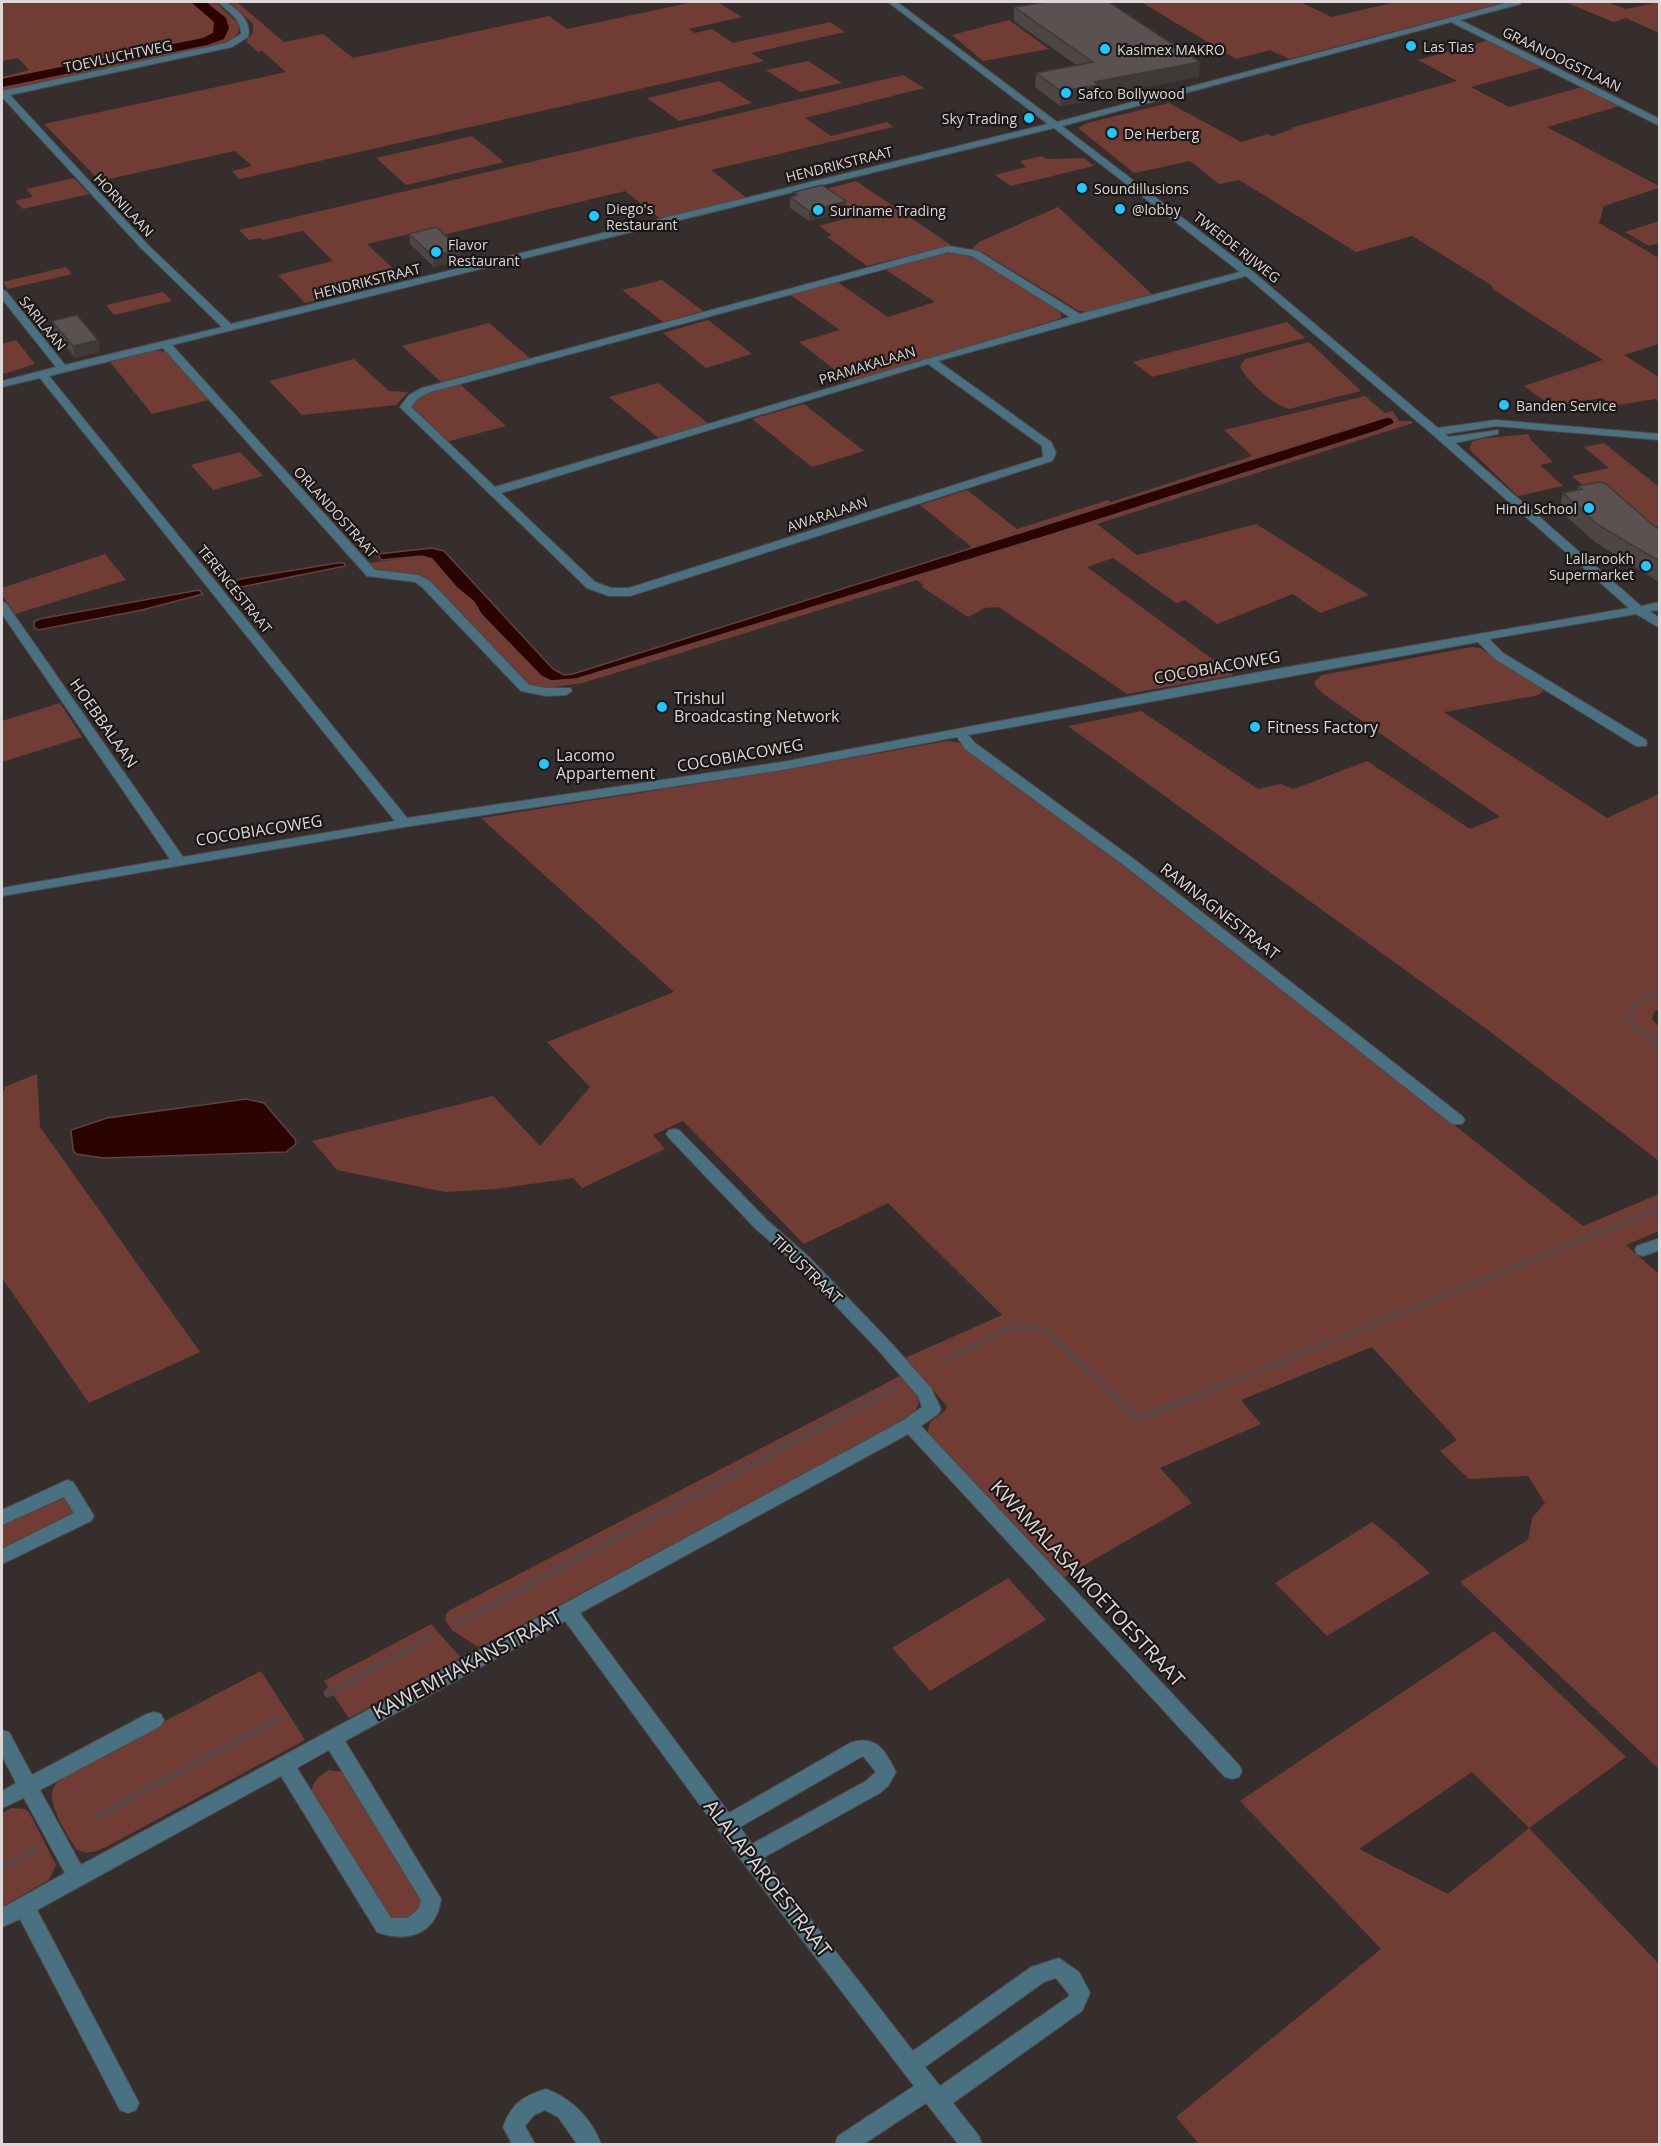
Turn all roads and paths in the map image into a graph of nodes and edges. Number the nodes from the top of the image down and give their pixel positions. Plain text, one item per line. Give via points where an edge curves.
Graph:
1 (222, 2) edge
2 (892, 2) edge
3 (1517, 2) edge
4 (1452, 19) junction
5 (3, 94) edge
6 (1659, 123) edge
7 (1054, 125) junction
8 (1248, 273) junction
9 (2, 293) edge
10 (1079, 318) junction
11 (230, 329) junction
12 (165, 344) junction
13 (932, 362) junction
14 (63, 369) junction
15 (42, 374) junction
16 (2, 384) edge
17 (1551, 427) junction
18 (1436, 432) junction
19 (1659, 437) edge
20 (1447, 441) junction
21 (495, 492) junction
22 (2, 606) edge
23 (1659, 606) edge
24 (1639, 610) junction
25 (1659, 624) edge
26 (1481, 638) junction
27 (566, 691) dead end
28 (960, 732) junction
29 (1641, 743) dead end
30 (404, 823) junction
31 (178, 860) junction
32 (2, 892) edge
33 (1456, 1120) dead end
34 (674, 1134) dead end
35 (1659, 1244) edge
36 (1643, 1250) dead end
37 (933, 1409) joint
38 (910, 1425) junction
39 (2, 1518) edge
40 (2, 1557) edge
41 (567, 1610) junction
42 (153, 1720) dead end
43 (332, 1737) junction
44 (2, 1738) edge
45 (284, 1764) junction
46 (1232, 1771) dead end
47 (29, 1786) junction
48 (2, 1800) edge
49 (726, 1825) junction
50 (750, 1855) junction
51 (77, 1876) junction
52 (24, 1906) junction
53 (2, 1918) edge
54 (910, 2065) junction
55 (933, 2095) junction
56 (128, 2103) dead end
57 (524, 2145) edge
58 (590, 2145) edge
59 (846, 2145) edge
60 (971, 2145) edge

1 - 5 street, TOEVLUCHTWEG via 242,19 245,35 238,40 215,49
2 - 7 street, TWEEDE RIJWEG
3 - 4 street, HENDRIKSTRAAT
4 - 6 street, GRAANOOGSTLAAN
4 - 7 street, HENDRIKSTRAAT
5 - 11 street, HORNILAAN via 145,247
7 - 8 street, TWEEDE RIJWEG
7 - 11 street, HENDRIKSTRAAT
8 - 10 street, PRAMAKALAAN
8 - 18 street, TWEEDE RIJWEG
9 - 14 street, SARILAAN
10 - 13 street, PRAMAKALAAN
10 - 21 street via 975,253 948,249 426,390 408,402 406,410
11 - 12 street, HENDRIKSTRAAT
12 - 14 street, HENDRIKSTRAAT
12 - 27 street, ORLANDOSTRAAT via 371,573 418,579 525,688
13 - 21 street, PRAMAKALAAN
13 - 21 street, AWARALAAN via 1047,444 1048,459 620,592 591,585
14 - 15 street, HENDRIKSTRAAT
15 - 16 street, HENDRIKSTRAAT
15 - 30 street, TERENCESTRAAT
17 - 18 street via 1496,423
17 - 19 street
17 - 20 street
18 - 20 street, TWEEDE RIJWEG
20 - 24 street, TWEEDE RIJWEG
22 - 31 street, HOEBBALAAN
23 - 24 street, COCOBIACOWEG
24 - 25 street, TWEEDE RIJWEG
24 - 26 street, COCOBIACOWEG
26 - 28 street, COCOBIACOWEG
26 - 29 street via 1498,656
28 - 30 street, COCOBIACOWEG via 782,766
28 - 33 street, RAMNAGNESTRAAT via 970,746 1131,863
30 - 31 street, COCOBIACOWEG
31 - 32 street, COCOBIACOWEG
34 - 37 street, TIPUSTRAAT via 886,1348 925,1393
35 - 36 street
37 - 38 street, KAWEMHAKANSTRAAT
38 - 41 street, KAWEMHAKANSTRAAT
38 - 46 street, KWAMALASAMOETOESTRAAT
39 - 40 street via 67,1487 85,1516
41 - 43 street, KAWEMHAKANSTRAAT
41 - 49 street, ALALAPAROESTRAAT
42 - 47 street
43 - 45 street, KAWEMHAKANSTRAAT
43 - 45 street via 430,1899 426,1917 404,1930 384,1925
44 - 47 street
45 - 51 street, KAWEMHAKANSTRAAT
47 - 48 street
47 - 51 street
49 - 50 street, ALALAPAROESTRAAT
49 - 50 street via 857,1749 866,1747 878,1758 886,1772 873,1787
50 - 54 street, ALALAPAROESTRAAT
51 - 52 street, KAWEMHAKANSTRAAT
52 - 53 street, KAWEMHAKANSTRAAT
52 - 56 street
54 - 55 street, ALALAPAROESTRAAT
54 - 55 street via 1038,1974 1059,1968 1072,1979 1080,1994 1075,2004
55 - 59 street
55 - 60 street, ALALAPAROESTRAAT
57 - 58 street via 514,2127 517,2116 528,2104 546,2099 566,2110

